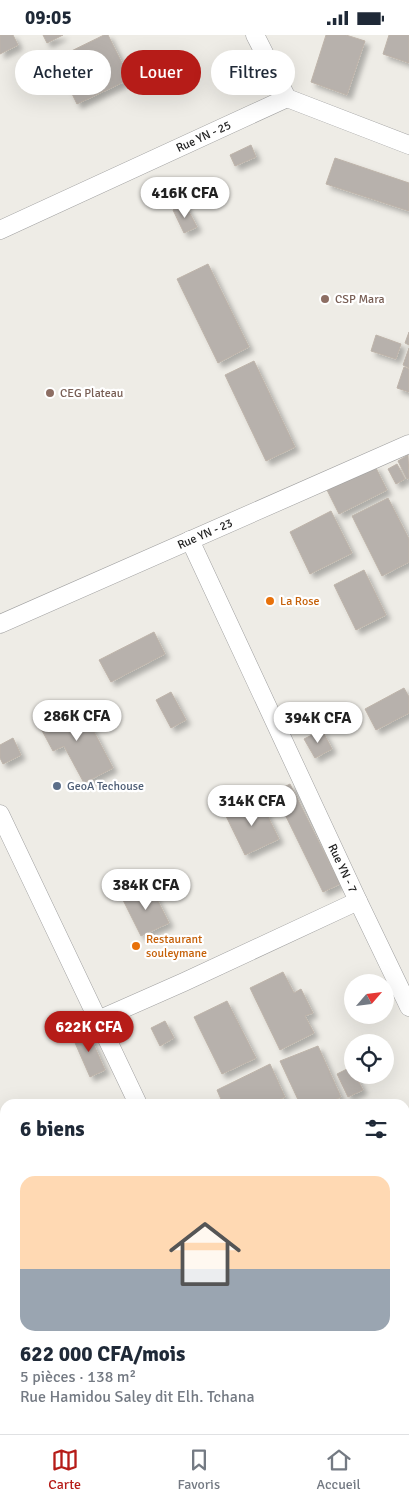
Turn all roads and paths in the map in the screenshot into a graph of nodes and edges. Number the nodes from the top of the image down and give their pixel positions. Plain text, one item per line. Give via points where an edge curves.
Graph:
1 (255, 35) edge
2 (288, 98) junction
3 (409, 145) edge
4 (0, 230) edge
5 (409, 444) edge
6 (190, 540) junction
7 (0, 624) edge
8 (0, 814) edge
9 (358, 901) junction
10 (409, 1007) edge
11 (98, 1020) junction
12 (136, 1099) edge

1 - 2 street
2 - 3 street
2 - 4 street, Rue YN - 25
5 - 6 street, Rue YN - 23
6 - 7 street, Rue YN - 23
6 - 9 street, Rue YN - 7
8 - 11 street
9 - 10 street, Rue YN - 7
9 - 11 street
11 - 12 street

